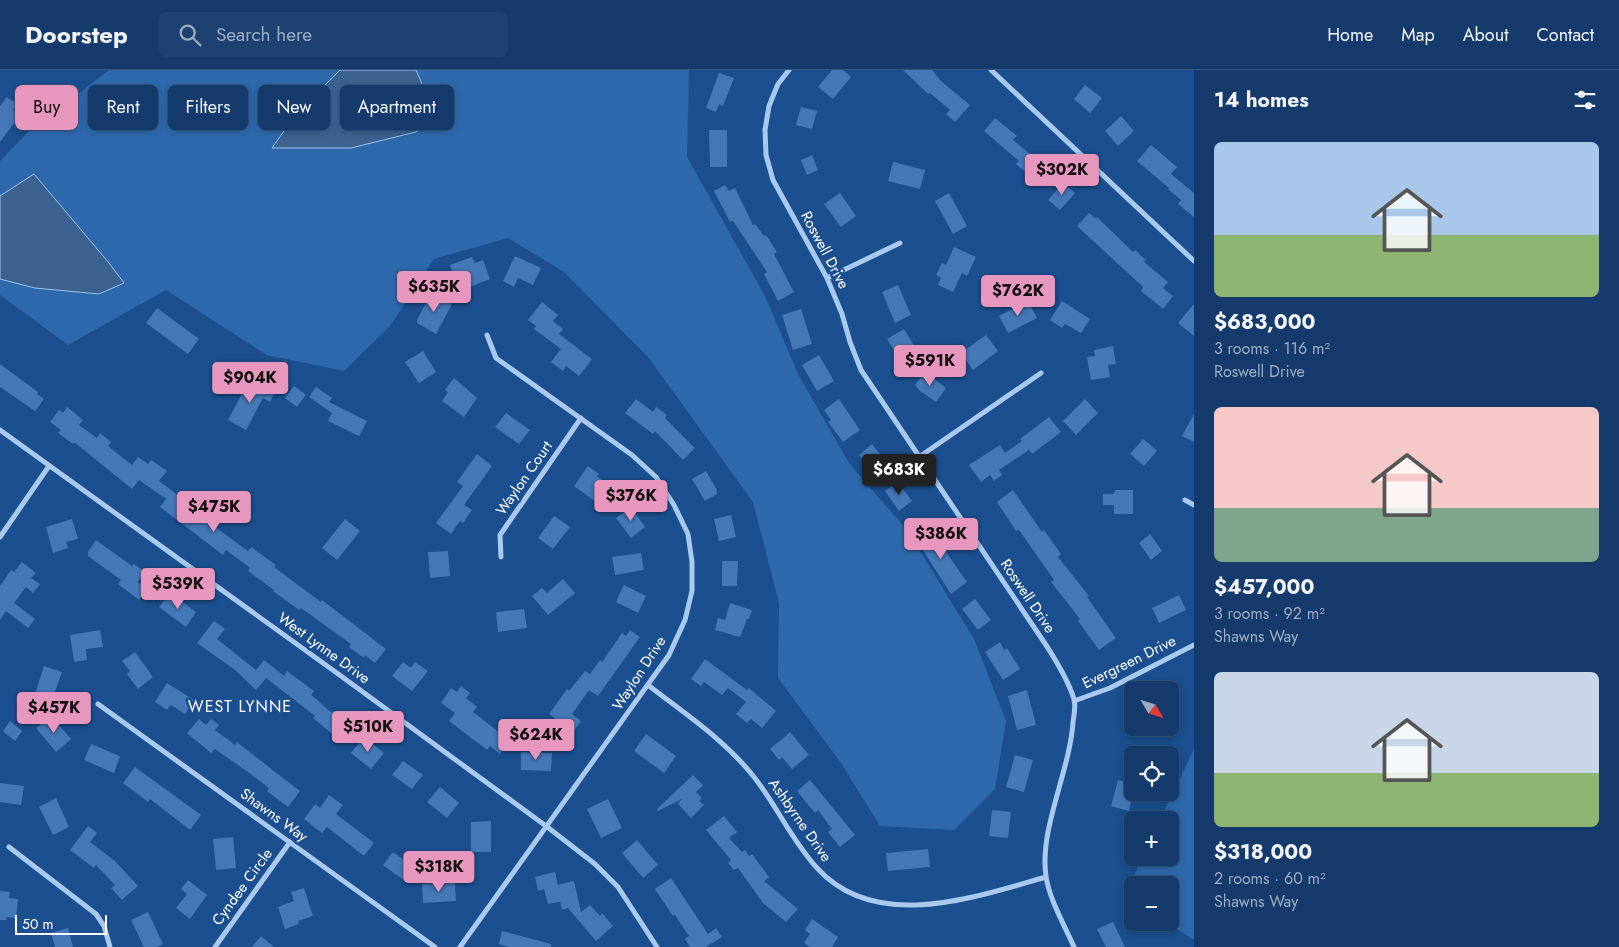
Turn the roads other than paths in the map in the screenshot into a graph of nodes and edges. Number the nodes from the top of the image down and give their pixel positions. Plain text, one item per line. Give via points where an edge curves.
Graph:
1 (789, 70) edge
2 (991, 70) edge
3 (900, 242) dead end
4 (1194, 261) edge
5 (827, 278) junction
6 (487, 335) dead end
7 (1040, 373) dead end
8 (581, 418) junction
9 (0, 430) edge
10 (920, 457) junction
11 (49, 466) junction
12 (1185, 500) dead end
13 (1194, 505) edge
14 (0, 537) edge
15 (501, 556) dead end
16 (1194, 644) edge
17 (648, 685) junction
18 (1074, 701) junction
19 (98, 704) dead end
20 (546, 826) junction
21 (290, 842) junction
22 (9, 847) dead end
23 (1046, 877) junction
24 (110, 947) edge
25 (215, 947) edge
26 (435, 947) edge
27 (460, 947) edge
28 (657, 947) edge
29 (1074, 947) edge

1 - 5 street, Roswell Drive via 778,84 769,106 765,130 766,155 773,180
2 - 4 street
3 - 5 street
5 - 10 street, Roswell Drive via 861,370
6 - 8 street, Waylon Drive via 496,358
7 - 10 street
8 - 15 street, Waylon Court via 500,535
8 - 17 street, Waylon Drive via 656,477 688,534 692,591 685,620 669,656
9 - 11 street, West Lynne Drive
10 - 18 street, Roswell Drive via 1046,645 1064,674
11 - 14 street
11 - 20 street, West Lynne Drive
12 - 13 street
16 - 18 street, Evergreen Drive via 1110,688
17 - 20 street, Waylon Drive
17 - 23 street, Ashbyrne Drive via 734,754 770,799 817,869 838,887 875,901 936,904 988,894
18 - 23 street, Roswell Drive via 1069,753 1049,830
19 - 21 street, Shawns Way
20 - 27 street, Waylon Drive
20 - 28 street, West Lynne Drive via 595,864 618,888
21 - 25 street, Cyndee Circle
21 - 26 street, Shawns Way
22 - 24 street via 96,914 104,926
23 - 29 street, Roswell Drive

